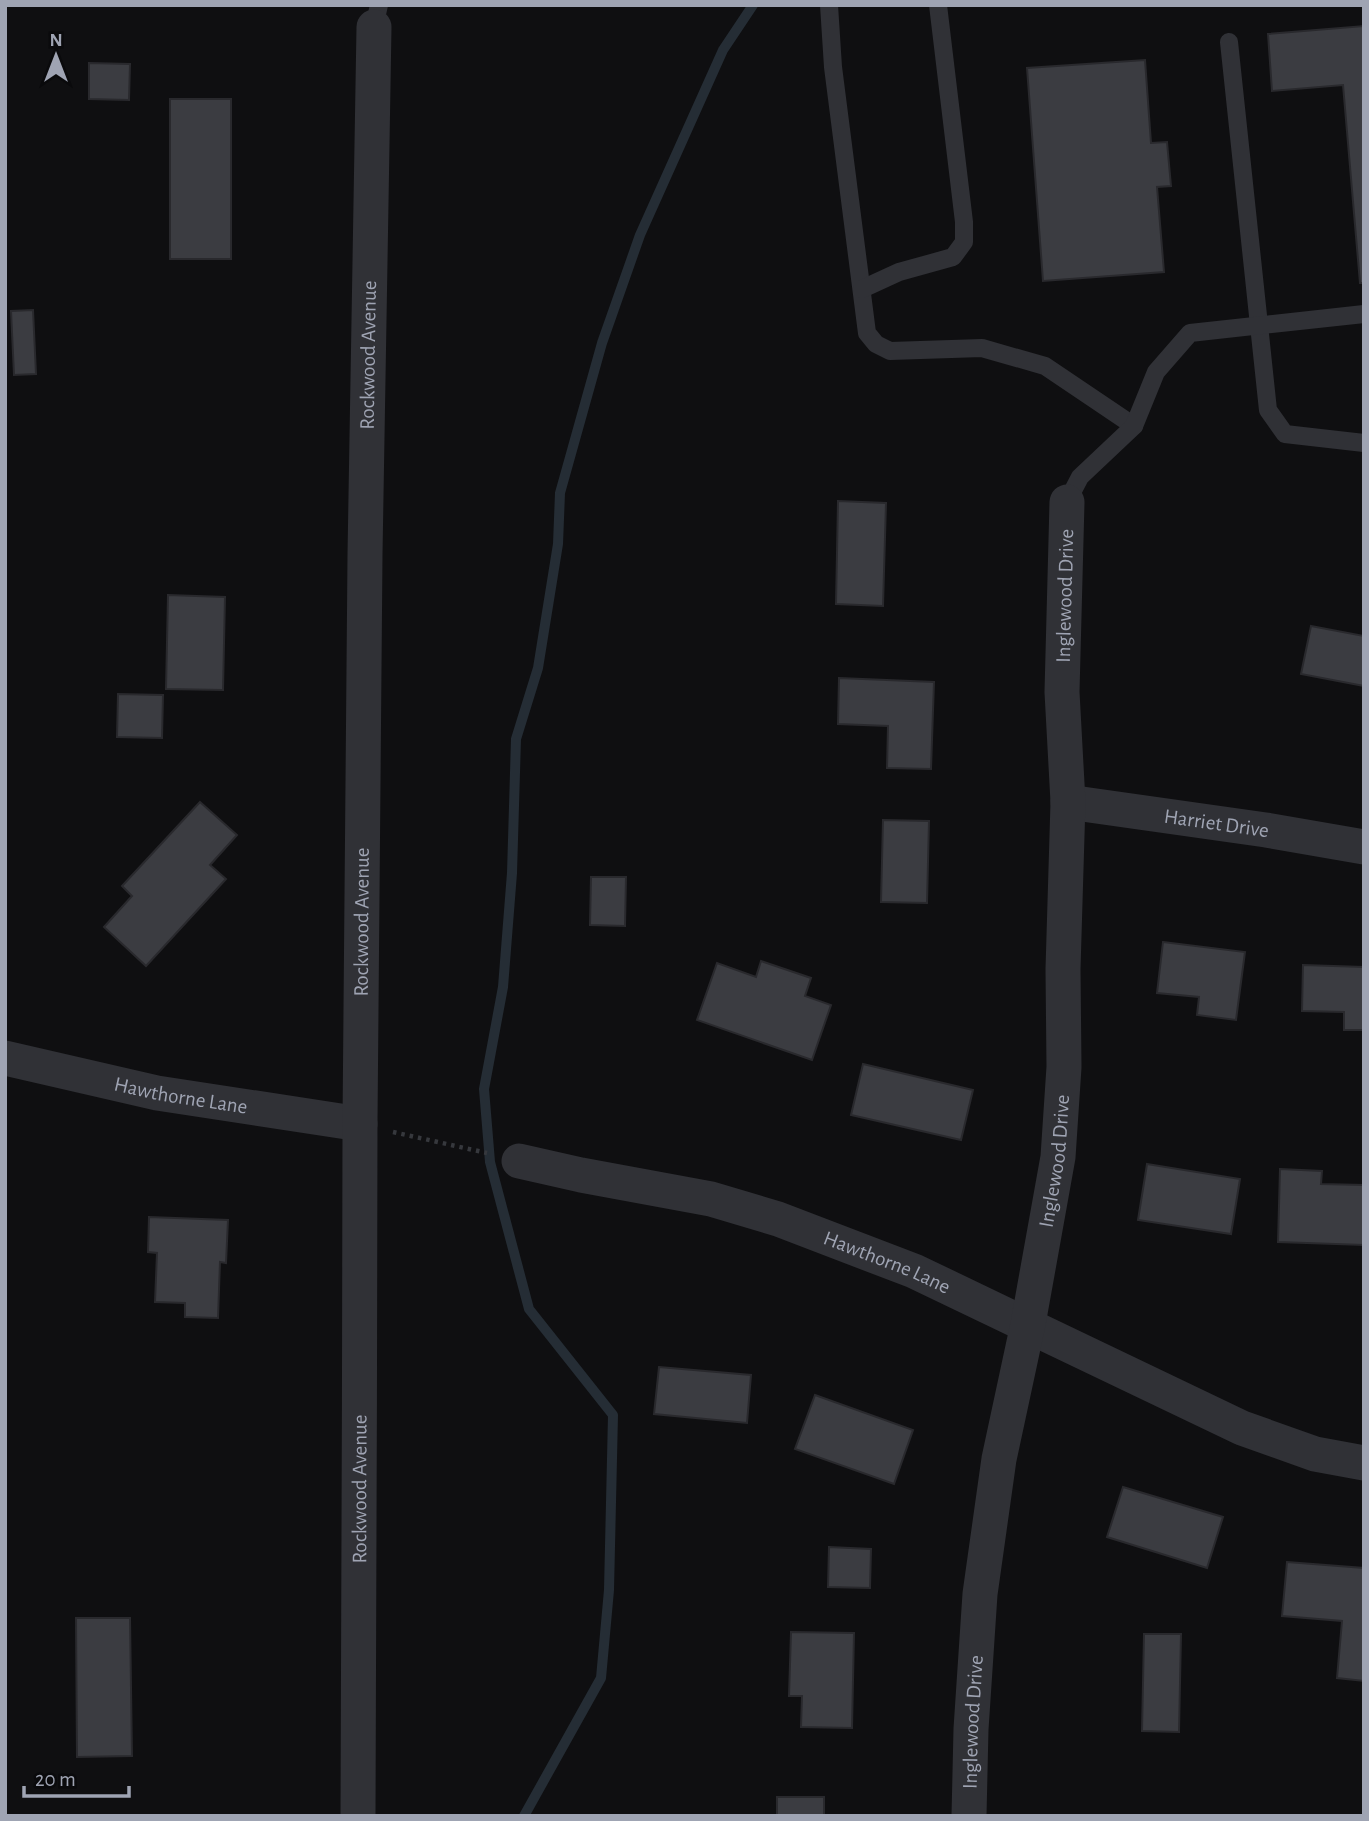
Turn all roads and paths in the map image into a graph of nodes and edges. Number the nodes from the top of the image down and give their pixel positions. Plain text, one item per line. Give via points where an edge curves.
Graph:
1 (829, 5) edge
2 (938, 5) edge
3 (377, 16) edge
4 (1229, 42) dead end
5 (862, 289) junction
6 (1364, 313) edge
7 (1258, 325) junction
8 (1135, 426) junction
9 (1364, 443) edge
10 (1067, 502) joint
11 (1068, 802) junction
12 (1364, 847) edge
13 (5, 1058) edge
14 (373, 1127) junction
15 (519, 1161) joint
16 (1028, 1324) junction
17 (1364, 1463) edge
18 (358, 1816) edge
19 (969, 1816) edge

1 - 5 lane
2 - 5 lane via 964,242 953,257 899,272
3 - 14 street, Rockwood Avenue via 367,356
4 - 7 lane
5 - 8 lane via 867,333 876,344 890,351 982,348 1045,366
6 - 7 lane
7 - 8 lane via 1191,333 1156,372
7 - 9 lane via 1268,410 1284,434
8 - 10 lane via 1080,477
10 - 11 street, Inglewood Drive via 1062,692
11 - 12 street, Harriet Drive
11 - 16 street, Inglewood Drive via 1059,1144
13 - 14 street, Hawthorne Lane via 157,1093
14 - 15 path
14 - 18 street, Rockwood Avenue
15 - 16 street, Hawthorne Lane via 711,1199 778,1219 914,1271
16 - 17 street, Hawthorne Lane via 1242,1428 1315,1454
16 - 19 street, Inglewood Drive via 999,1459 980,1594

